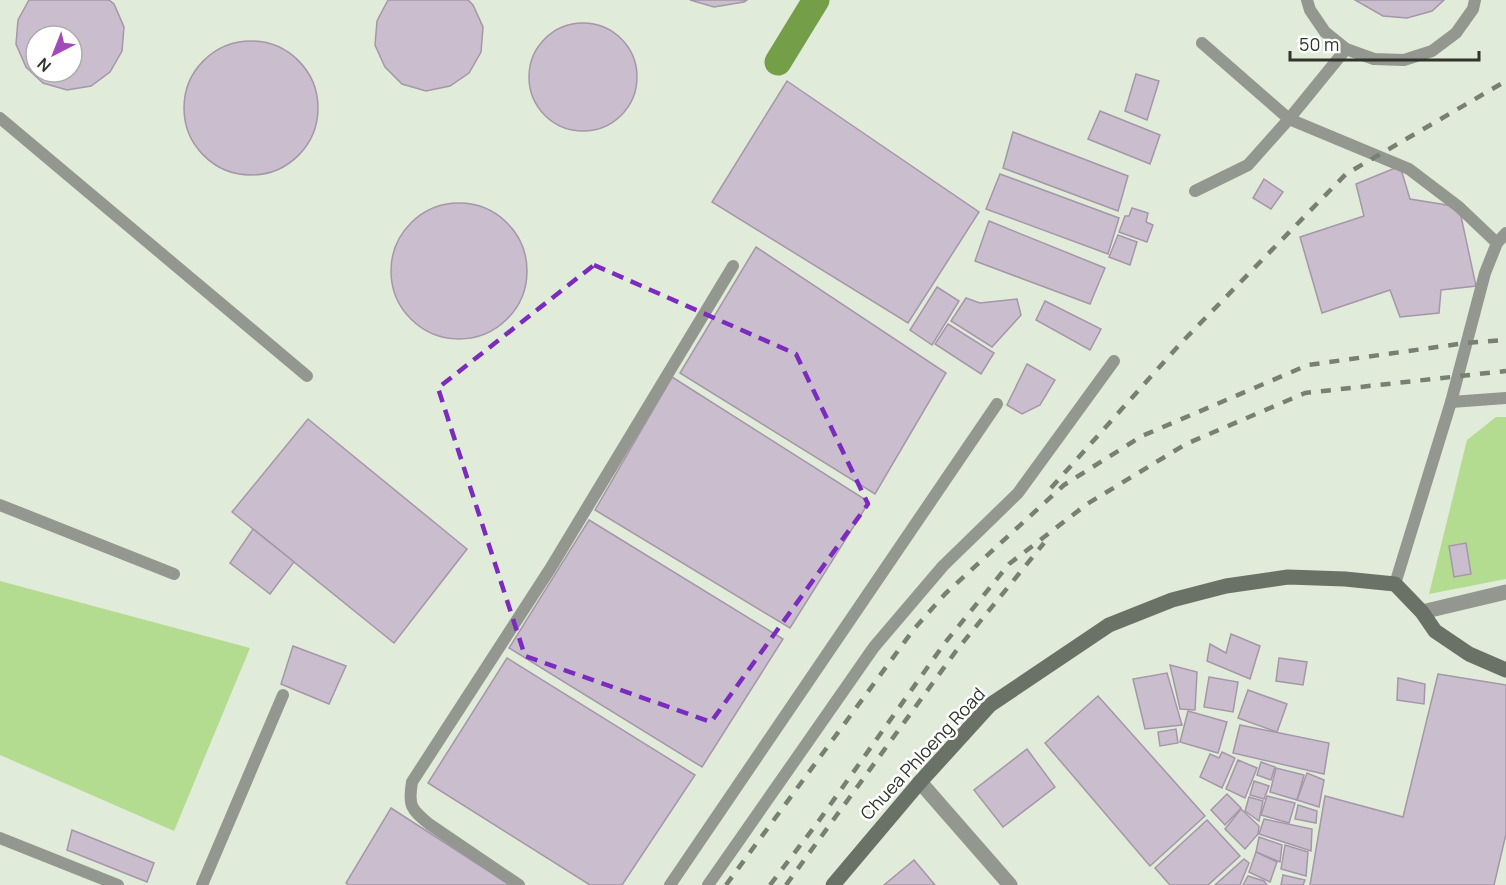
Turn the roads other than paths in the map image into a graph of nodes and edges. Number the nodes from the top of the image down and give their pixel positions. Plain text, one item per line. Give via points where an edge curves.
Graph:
1 (1306, 0) edge
2 (1475, 0) edge
3 (1202, 43) dead end
4 (1346, 49) junction
5 (0, 118) edge
6 (1289, 119) junction
7 (1195, 191) dead end
8 (1506, 233) edge
9 (1497, 243) junction
10 (733, 266) dead end
11 (1114, 360) dead end
12 (307, 376) dead end
13 (1506, 398) edge
14 (1451, 402) junction
15 (997, 405) dead end
16 (0, 505) edge
17 (174, 574) dead end
18 (1395, 584) junction
19 (1506, 592) edge
20 (1422, 612) junction
21 (1506, 670) edge
22 (283, 695) dead end
23 (920, 782) junction
24 (0, 838) edge
25 (118, 885) edge
26 (202, 885) edge
27 (519, 885) edge
28 (670, 885) edge
29 (708, 885) edge
30 (833, 885) edge
31 (1010, 885) edge

1 - 4 lane via 1325,32
2 - 4 lane via 1456,33 1432,51 1404,60 1384,60
3 - 6 lane
4 - 6 lane
5 - 12 lane
6 - 7 lane via 1248,165
6 - 9 lane via 1409,169 1459,207
8 - 9 lane
9 - 14 lane via 1485,273
10 - 27 lane via 550,569 412,782 409,799 416,813
11 - 29 lane via 1018,493 943,566 874,647
13 - 14 lane
14 - 18 lane
15 - 28 lane
16 - 17 lane
18 - 20 street
18 - 23 street, Chuea Phloeng Road via 1288,577 1226,586 1172,600 1109,625 990,705
19 - 20 street
20 - 21 street via 1435,631 1449,641
22 - 26 lane
23 - 30 street, Chuea Phloeng Road
23 - 31 street
24 - 25 lane

